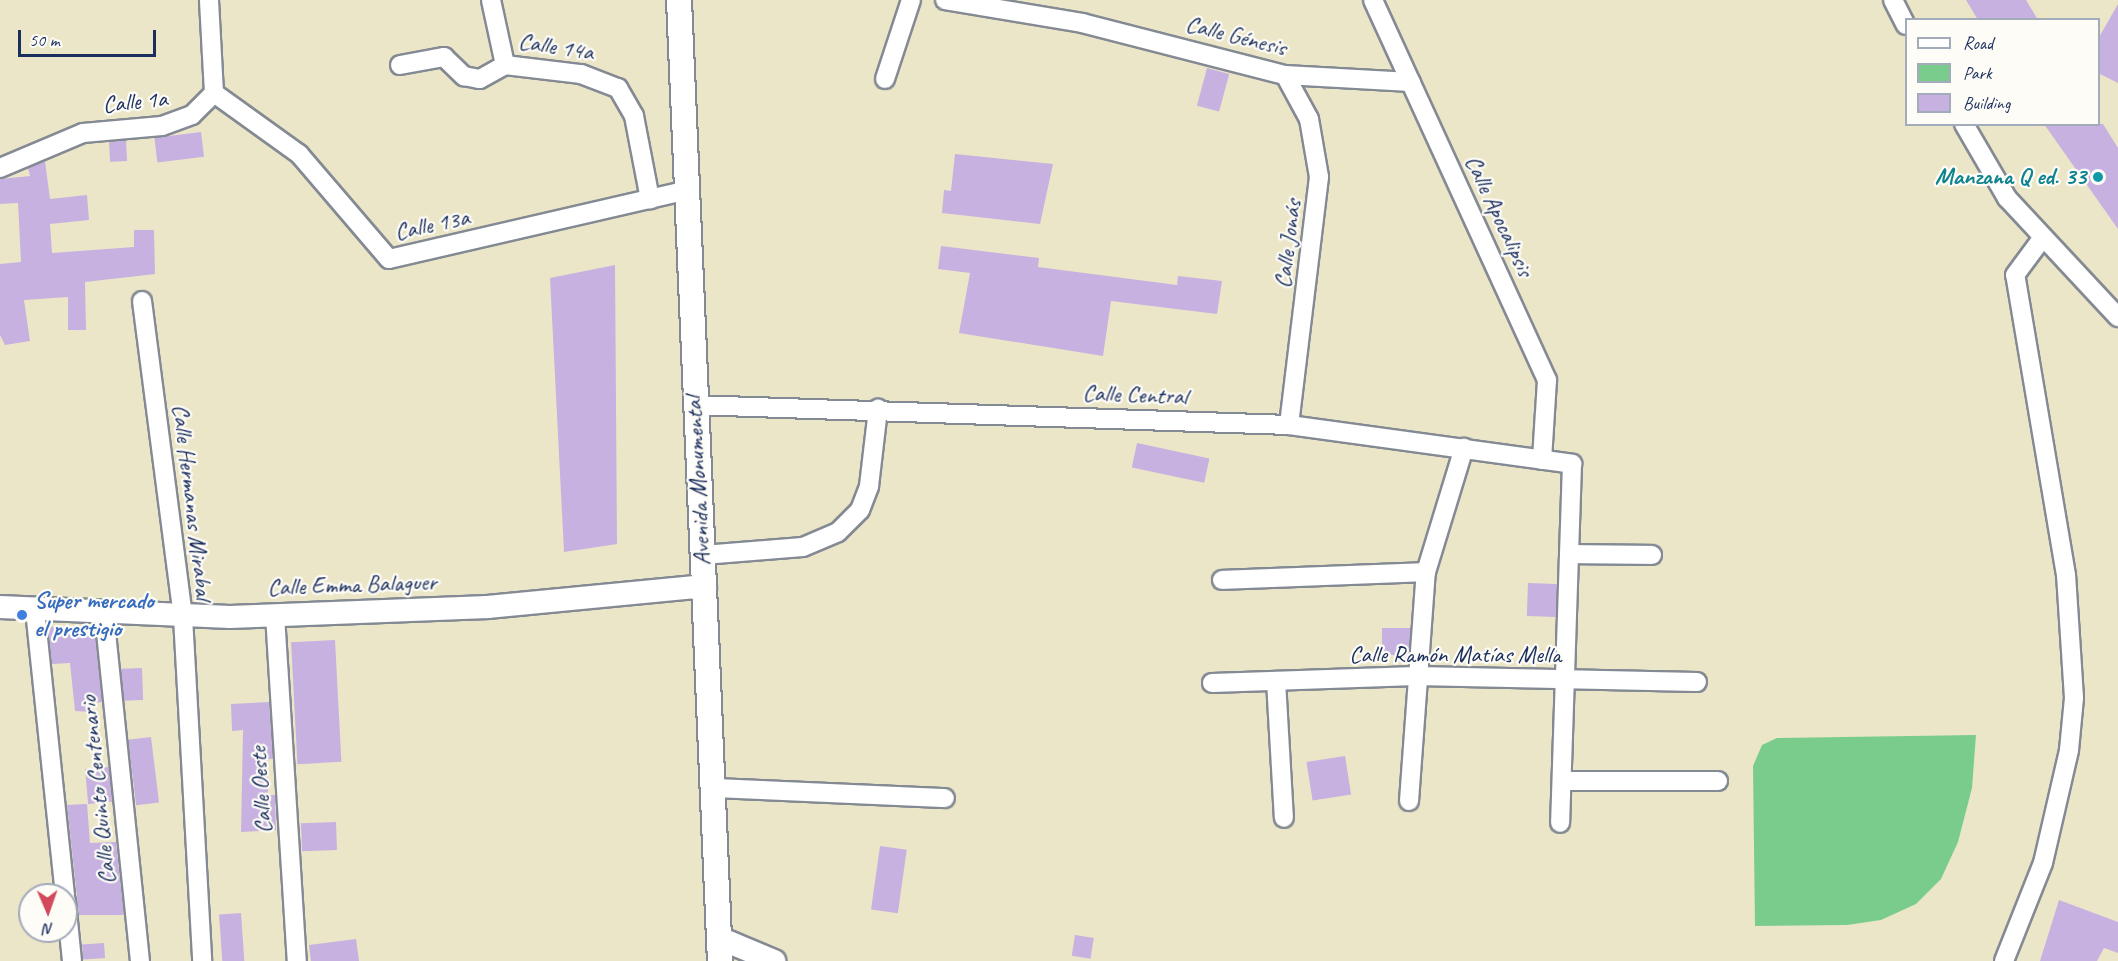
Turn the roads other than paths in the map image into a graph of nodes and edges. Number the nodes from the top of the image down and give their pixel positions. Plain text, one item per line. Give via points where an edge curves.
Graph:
1 (209, 0) edge
2 (491, 0) edge
3 (679, 0) edge
4 (911, 0) edge
5 (945, 0) edge
6 (1373, 0) edge
7 (1893, 0) edge
8 (1002, 5) edge
9 (1905, 23) edge
10 (400, 65) dead end
11 (505, 65) junction
12 (1285, 75) junction
13 (885, 79) dead end
14 (1411, 82) junction
15 (214, 93) junction
16 (1965, 126) edge
17 (0, 168) edge
18 (688, 190) junction
19 (650, 199) junction
20 (2041, 240) junction
21 (142, 301) dead end
22 (2115, 307) edge
23 (693, 405) junction
24 (878, 409) junction
25 (1289, 425) junction
26 (1464, 448) junction
27 (1542, 459) junction
28 (1571, 554) junction
29 (703, 555) junction
30 (1652, 555) dead end
31 (1425, 572) junction
32 (1222, 580) dead end
33 (705, 586) junction
34 (0, 607) edge
35 (36, 610) junction
36 (104, 613) junction
37 (275, 615) junction
38 (183, 617) junction
39 (1416, 676) junction
40 (1566, 680) junction
41 (1275, 681) junction
42 (1697, 682) dead end
43 (1212, 683) dead end
44 (1562, 781) junction
45 (1718, 781) dead end
46 (713, 788) junction
47 (945, 798) dead end
48 (1409, 801) dead end
49 (1284, 819) dead end
50 (1560, 823) dead end
51 (64, 883) edge
52 (70, 943) edge
53 (719, 949) edge
54 (72, 961) edge
55 (140, 961) edge
56 (202, 961) edge
57 (297, 961) edge
58 (774, 961) edge
59 (2004, 961) edge

1 - 15 street
2 - 11 street, Calle 14a
3 - 18 main road, Avenida Monumental
4 - 13 street
5 - 8 street, Calle Génesis
6 - 14 street, Calle Apocalipsis
7 - 9 street
8 - 12 street, Calle Génesis
10 - 11 street via 444,57 464,76 480,80
11 - 19 street, Calle 14a via 581,74 618,88 634,116
12 - 14 street, Calle Génesis
12 - 25 street, Calle Jonás via 1309,119 1319,177
14 - 27 street, Calle Apocalipsis via 1547,380
15 - 17 street, Calle 1a via 176,123 83,133
15 - 19 street, Calle 13a via 299,154 389,259
16 - 20 street via 2007,198
18 - 19 street, Calle 13a
18 - 23 main road, Avenida Monumental
20 - 22 street
20 - 59 street via 2015,275 2067,575 2074,698 2069,750 2043,863
21 - 38 street, Calle Hermanas Mirabal
23 - 24 street, Calle Central
23 - 29 main road, Avenida Monumental
24 - 25 street, Calle Central
24 - 29 street via 869,486 860,510 838,532 803,547
25 - 26 street, Calle Central
26 - 27 street, Calle Central
26 - 31 street
27 - 28 street, Calle Central via 1572,464
28 - 30 street
28 - 40 street
29 - 33 main road, Avenida Monumental
31 - 32 street
31 - 39 street via 1422,659
33 - 37 street, Calle Emma Balaguer via 488,607
33 - 46 main road, Avenida Monumental
34 - 35 street, Calle Emma Balaguer
35 - 36 street, Calle Emma Balaguer
35 - 51 street
36 - 38 street, Calle Emma Balaguer
36 - 55 street, Calle Quinto Centenario
37 - 38 street, Calle Emma Balaguer
37 - 57 street, Calle Oeste
38 - 56 street, Calle Hermanas Mirabal
39 - 40 street, Calle Ramón Matías Mella
39 - 41 street, Calle Ramón Matías Mella
39 - 48 street
40 - 42 street, Calle Ramón Matías Mella
40 - 44 street
41 - 43 street, Calle Ramón Matías Mella
41 - 49 street
44 - 45 street
44 - 50 street
46 - 47 street
46 - 53 main road, Avenida Monumental
52 - 54 street
53 - 58 street

